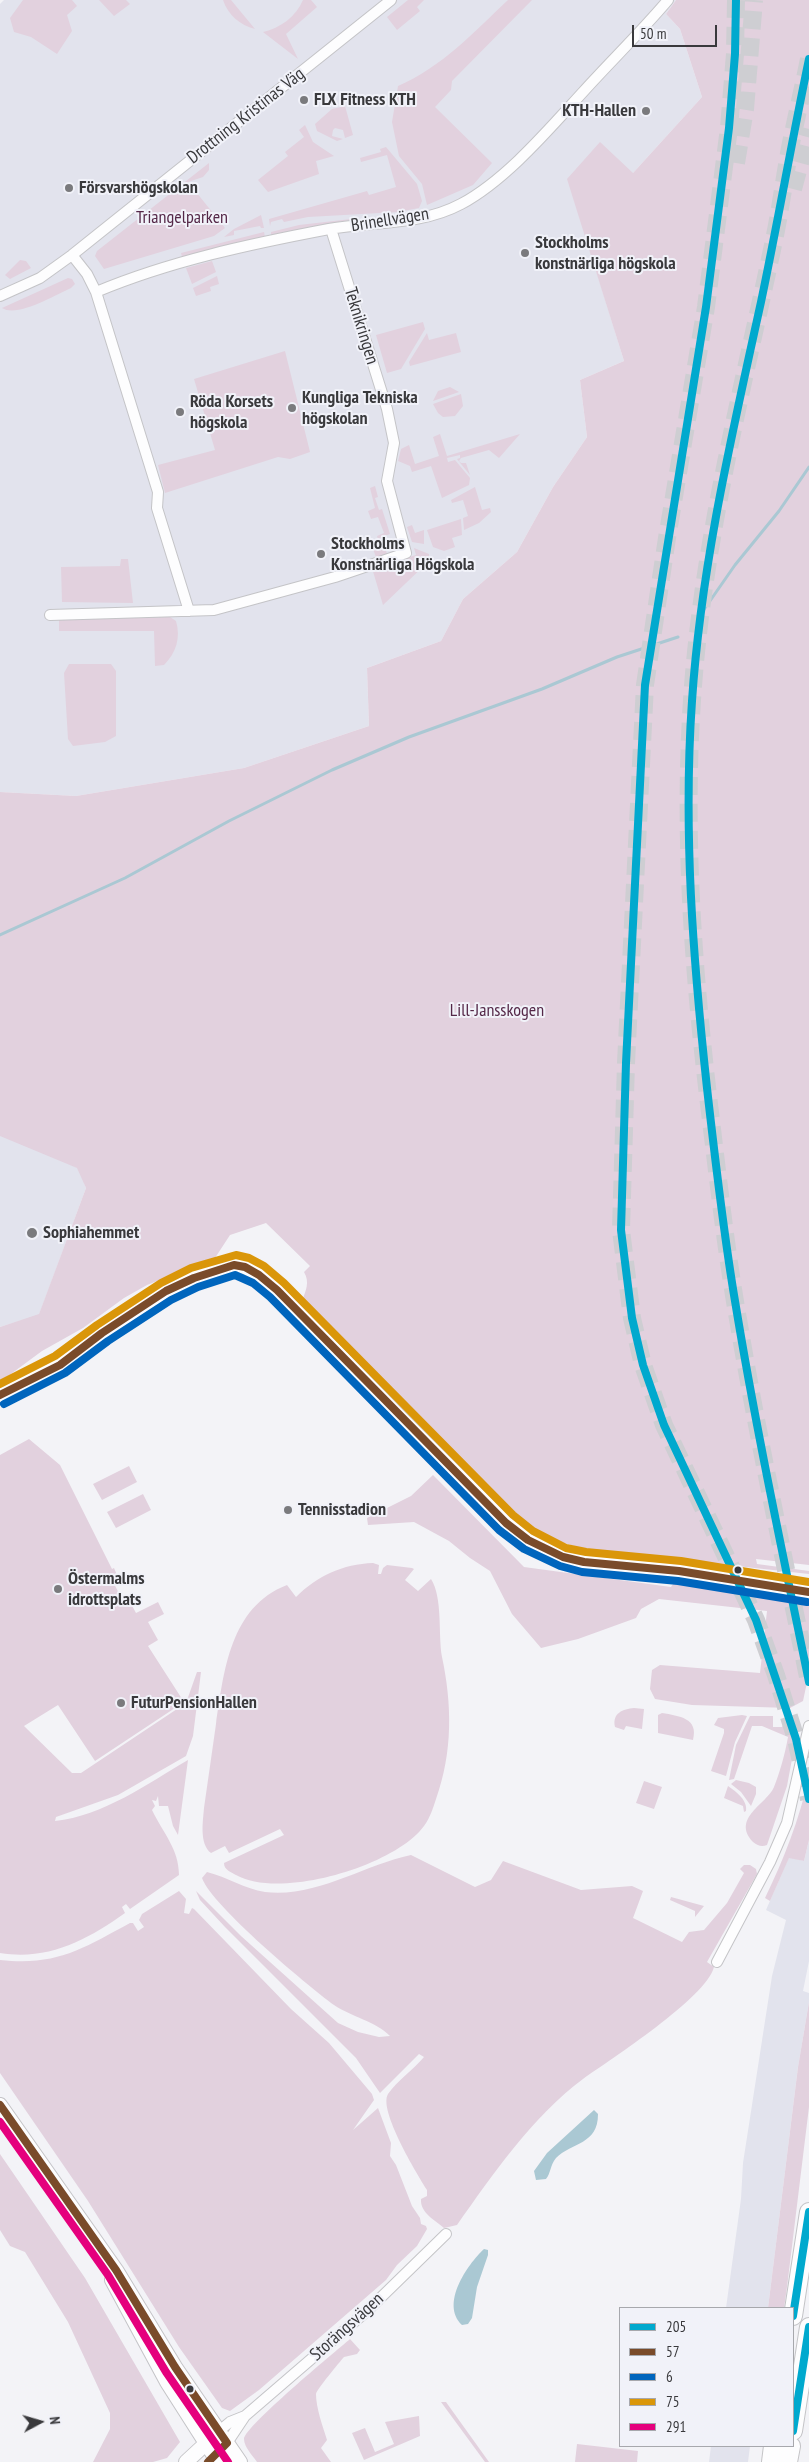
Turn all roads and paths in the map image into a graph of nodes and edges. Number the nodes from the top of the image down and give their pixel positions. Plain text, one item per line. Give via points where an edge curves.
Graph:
1 (392, 0) edge
2 (668, 0) edge
3 (331, 229) junction
4 (72, 255) junction
5 (96, 292) junction
6 (0, 296) edge
7 (189, 612) junction
8 (50, 615) dead end
9 (0, 1395) edge
10 (809, 1592) edge
11 (809, 1726) edge
12 (717, 1962) dead end
13 (0, 2105) edge
14 (0, 2119) edge
15 (809, 2212) edge
16 (446, 2234) dead end
17 (794, 2310) edge
18 (809, 2327) edge
19 (794, 2424) edge
20 (223, 2438) junction
21 (206, 2444) junction
22 (773, 2447) edge
23 (791, 2447) edge
24 (214, 2460) edge
25 (186, 2462) edge
26 (240, 2462) edge
27 (770, 2462) edge
28 (788, 2462) edge

1 - 4 street, Drottning Kristinas Väg
2 - 3 street, Brinellvägen via 532,147 480,192 461,204 427,216
3 - 5 street, Brinellvägen via 177,264
3 - 7 street, Teknikringen via 387,409 394,443 387,481 406,553 273,596 221,609
4 - 5 street
4 - 6 street, Drottning Kristinas Väg via 40,278
5 - 7 street via 158,492 157,508
7 - 8 street, Teknikringen
9 - 10 street via 60,1365 166,1291 223,1268 245,1267 277,1290 506,1523 528,1540 563,1557 584,1562 680,1571
11 - 12 street via 787,1823
13 - 20 street via 116,2270
14 - 21 street via 106,2271 167,2382
15 - 17 highway
16 - 20 street, Storängsvägen via 367,2311
18 - 19 highway
20 - 21 street
20 - 24 street
20 - 26 street
21 - 24 street
21 - 25 street
22 - 27 highway
23 - 28 highway

